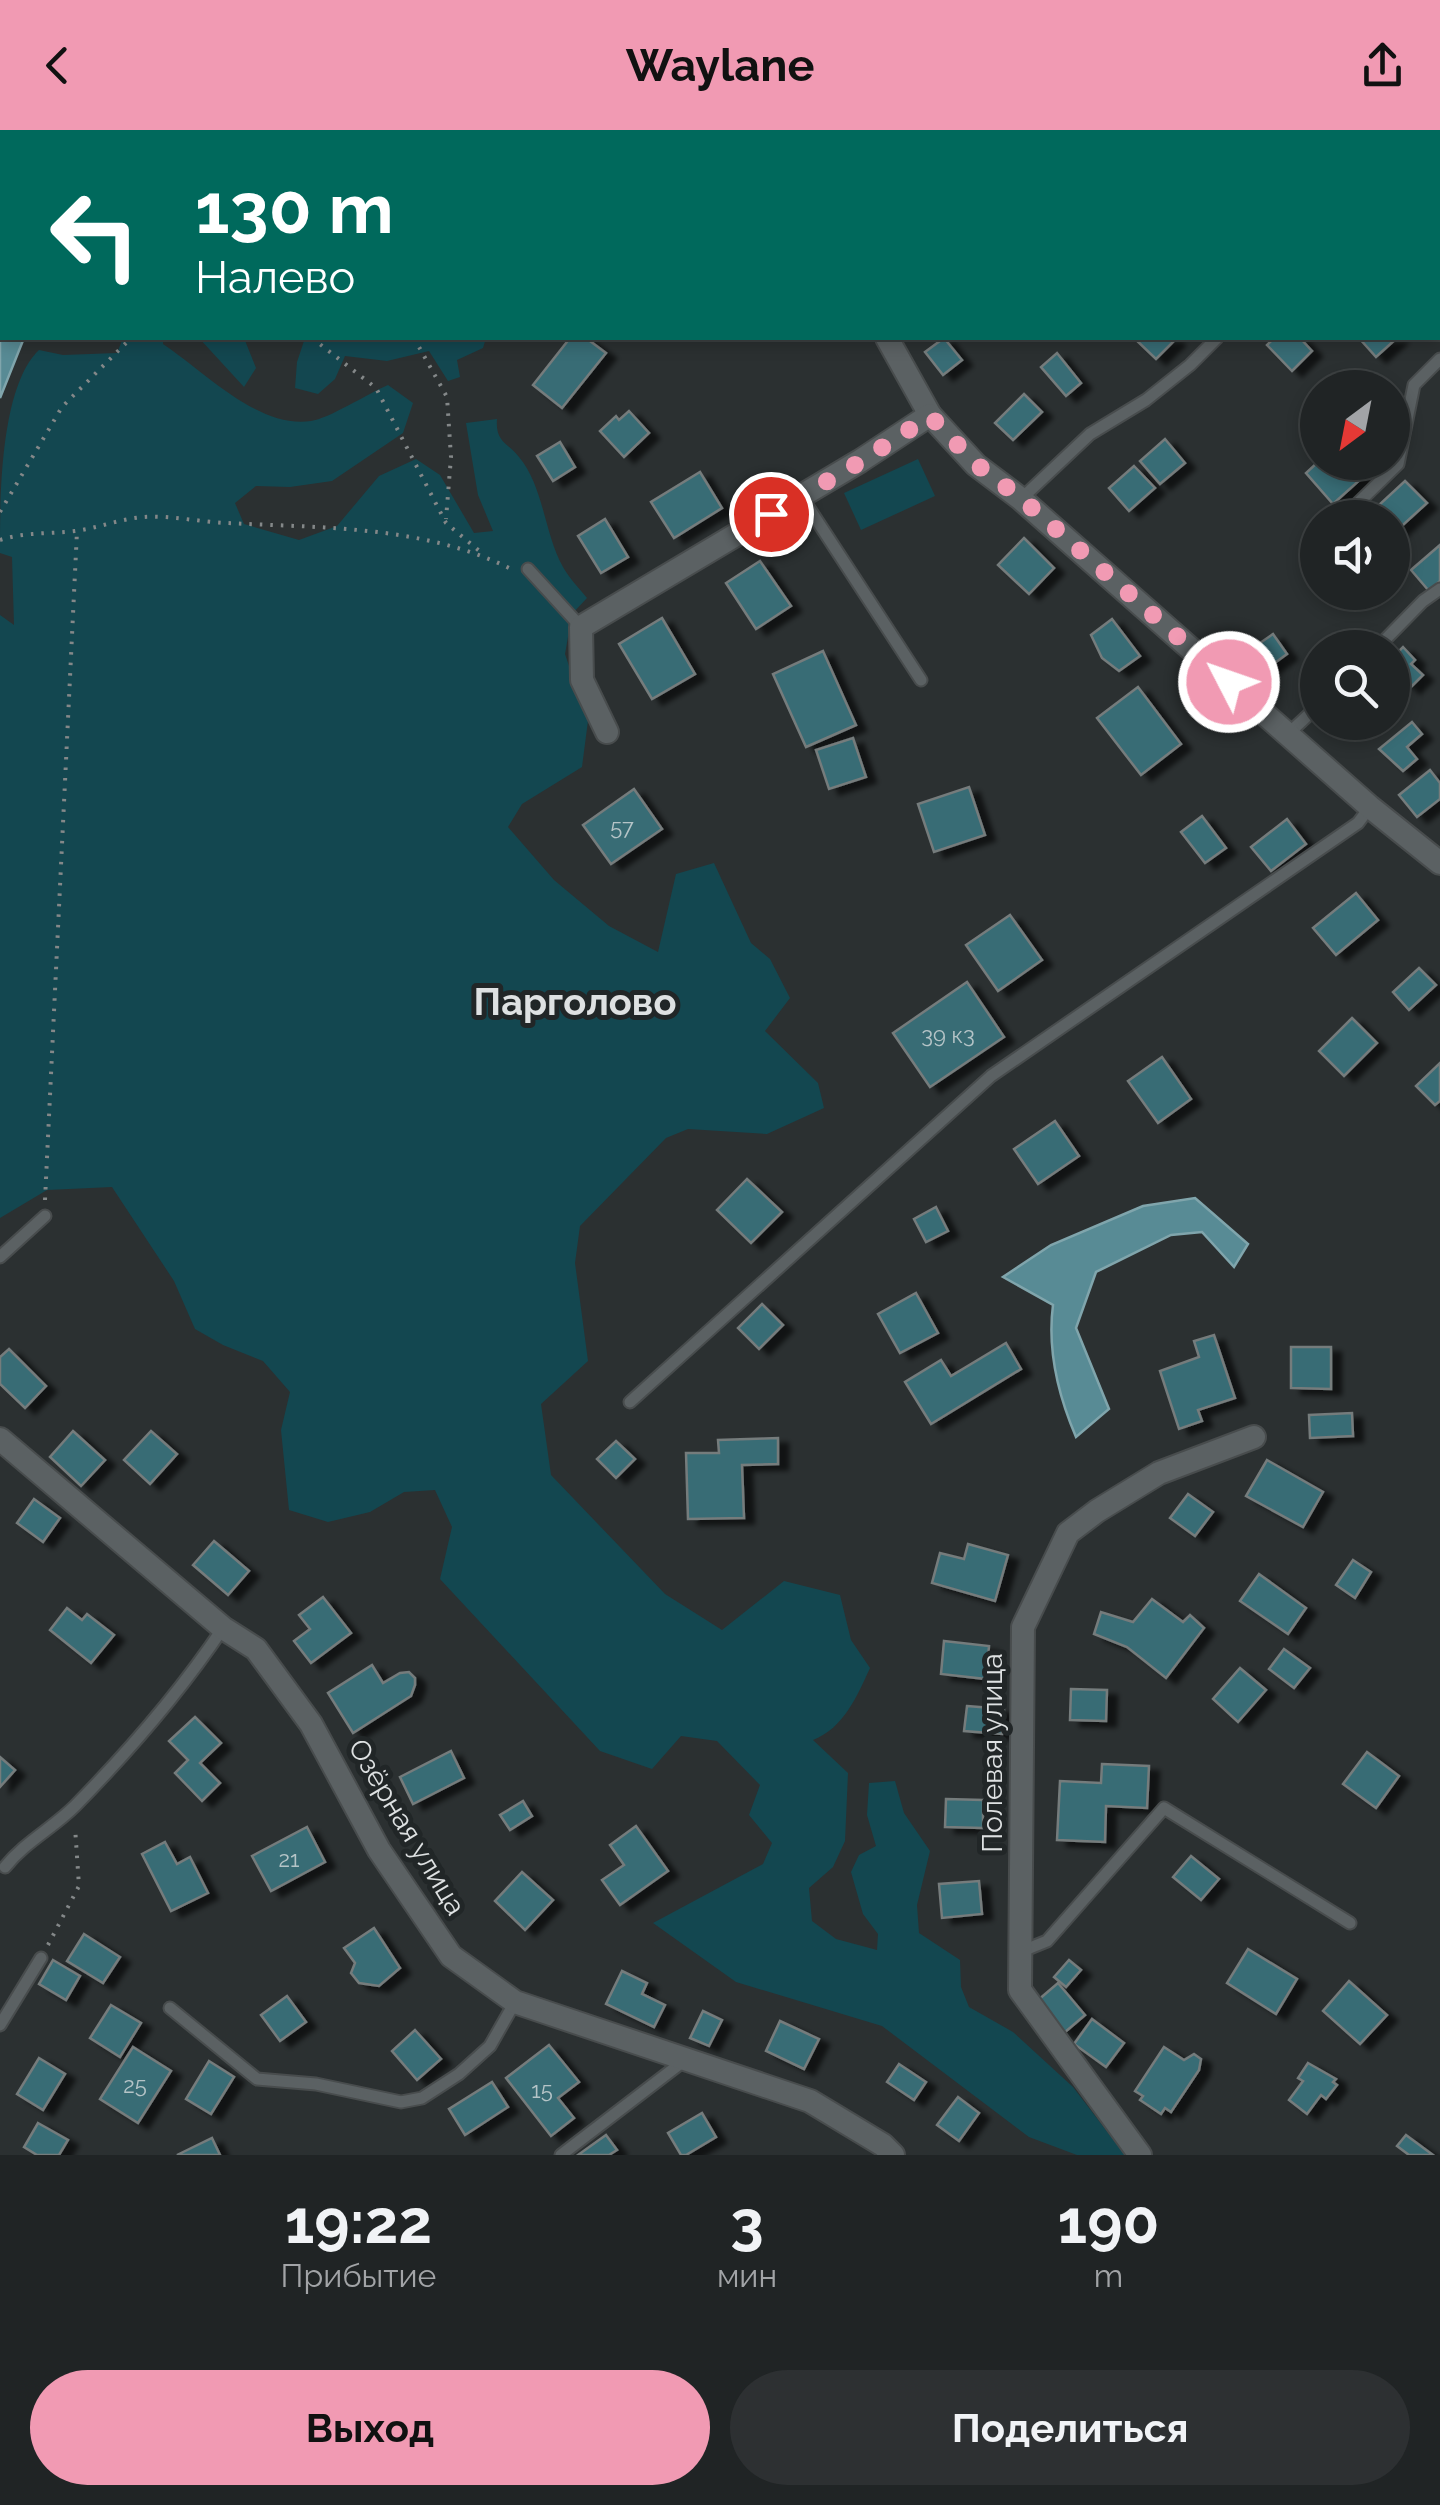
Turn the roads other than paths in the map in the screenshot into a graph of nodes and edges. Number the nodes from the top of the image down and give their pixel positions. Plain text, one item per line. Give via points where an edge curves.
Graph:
1 (888, 340) edge
2 (1215, 340) edge
3 (1440, 359) edge
4 (930, 416) junction
5 (801, 496) junction
6 (1022, 499) junction
7 (1361, 500) edge
8 (528, 568) dead end
9 (1440, 589) edge
10 (582, 627) junction
11 (1395, 630) edge
12 (922, 680) dead end
13 (1300, 723) edge
14 (607, 732) dead end
15 (1288, 734) junction
16 (1370, 807) junction
17 (1440, 863) edge
18 (45, 1216) road end
19 (0, 1257) edge
20 (630, 1402) dead end
21 (1254, 1437) dead end
22 (0, 1439) edge
23 (223, 1628) junction
24 (6, 1867) dead end
25 (1350, 1924) dead end
26 (1020, 1952) junction
27 (42, 1958) road end
28 (516, 2002) junction
29 (170, 2008) dead end
30 (0, 2025) edge
31 (686, 2059) junction
32 (561, 2155) edge
33 (893, 2155) edge
34 (1140, 2155) edge

1 - 4 street
2 - 6 lane via 1146,400 1090,434
3 - 7 lane via 1414,385 1398,464
4 - 5 street
4 - 6 street
5 - 10 street
5 - 12 lane
6 - 15 street
8 - 10 lane
9 - 11 lane
10 - 14 street via 582,680
13 - 15 lane
15 - 16 street
16 - 17 street
16 - 20 lane via 1358,823 991,1076
18 - 19 lane
21 - 26 street, Полевая улица via 1159,1473 1068,1533 1023,1627
22 - 23 street, Озёрная улица
23 - 24 lane via 183,1688 74,1807
23 - 28 street, Озёрная улица via 256,1649 311,1724 379,1850 451,1956
25 - 26 lane via 1164,1808 1047,1941
26 - 34 street, Полевая улица via 1020,1990
27 - 30 lane
28 - 29 lane via 490,2046 458,2074 422,2098 401,2102 257,2079
28 - 31 street, Озёрная улица
31 - 32 lane
31 - 33 street, Озёрная улица via 810,2100

